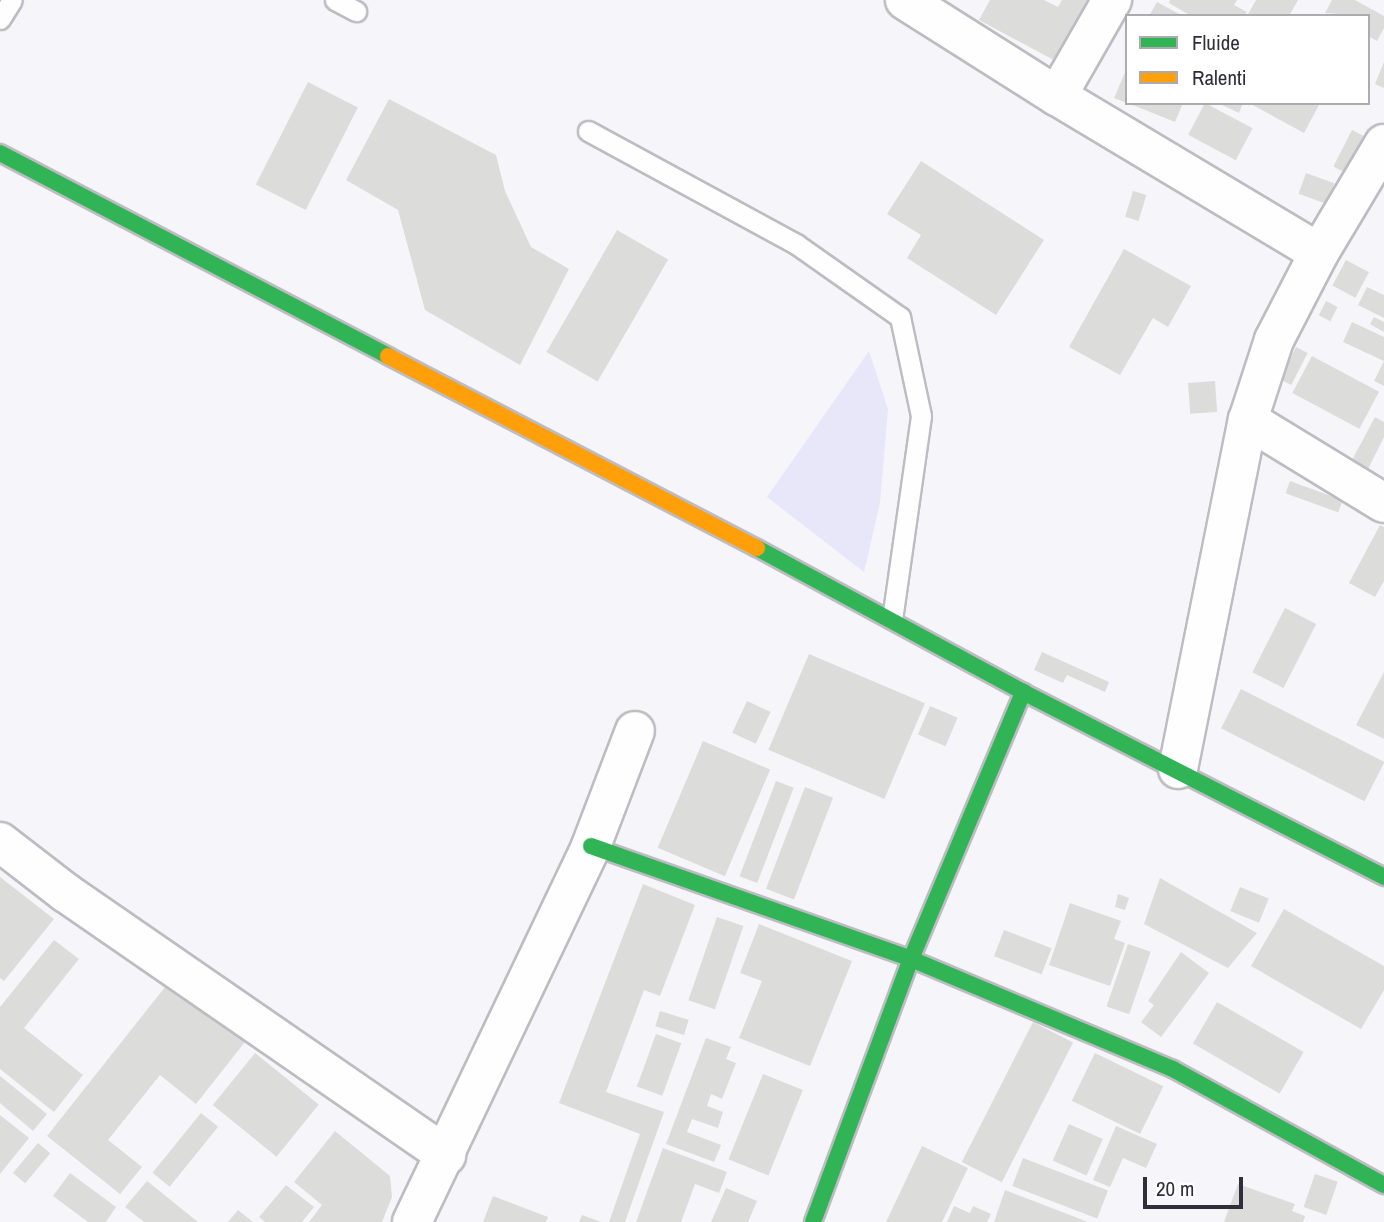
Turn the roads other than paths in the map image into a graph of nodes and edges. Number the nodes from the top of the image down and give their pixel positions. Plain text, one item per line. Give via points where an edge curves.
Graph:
1 (12, 0) edge
2 (335, 0) edge
3 (905, 0) edge
4 (1112, 0) edge
5 (356, 11) dead end
6 (0, 19) edge
7 (1057, 96) junction
8 (588, 131) dead end
9 (0, 153) edge
10 (1380, 161) edge
11 (1319, 253) junction
12 (1248, 420) junction
13 (1384, 503) edge
14 (892, 619) junction
15 (1023, 692) junction
16 (635, 731) dead end
17 (1178, 769) junction
18 (0, 842) edge
19 (591, 846) junction
20 (1384, 877) edge
21 (911, 959) junction
22 (446, 1155) junction
23 (1384, 1185) edge
24 (412, 1222) edge
25 (813, 1222) edge

1 - 6 lane
2 - 5 lane
3 - 7 street
4 - 7 street
7 - 11 street
8 - 14 lane via 796,244 900,317 921,416
9 - 14 street
10 - 11 street
11 - 12 street via 1274,340
12 - 13 street
12 - 17 street
14 - 15 street
15 - 17 street
15 - 21 street
16 - 19 street
17 - 20 street
18 - 22 street via 66,893
19 - 21 street
19 - 22 street
21 - 23 street via 1173,1069
21 - 25 street
22 - 24 street

